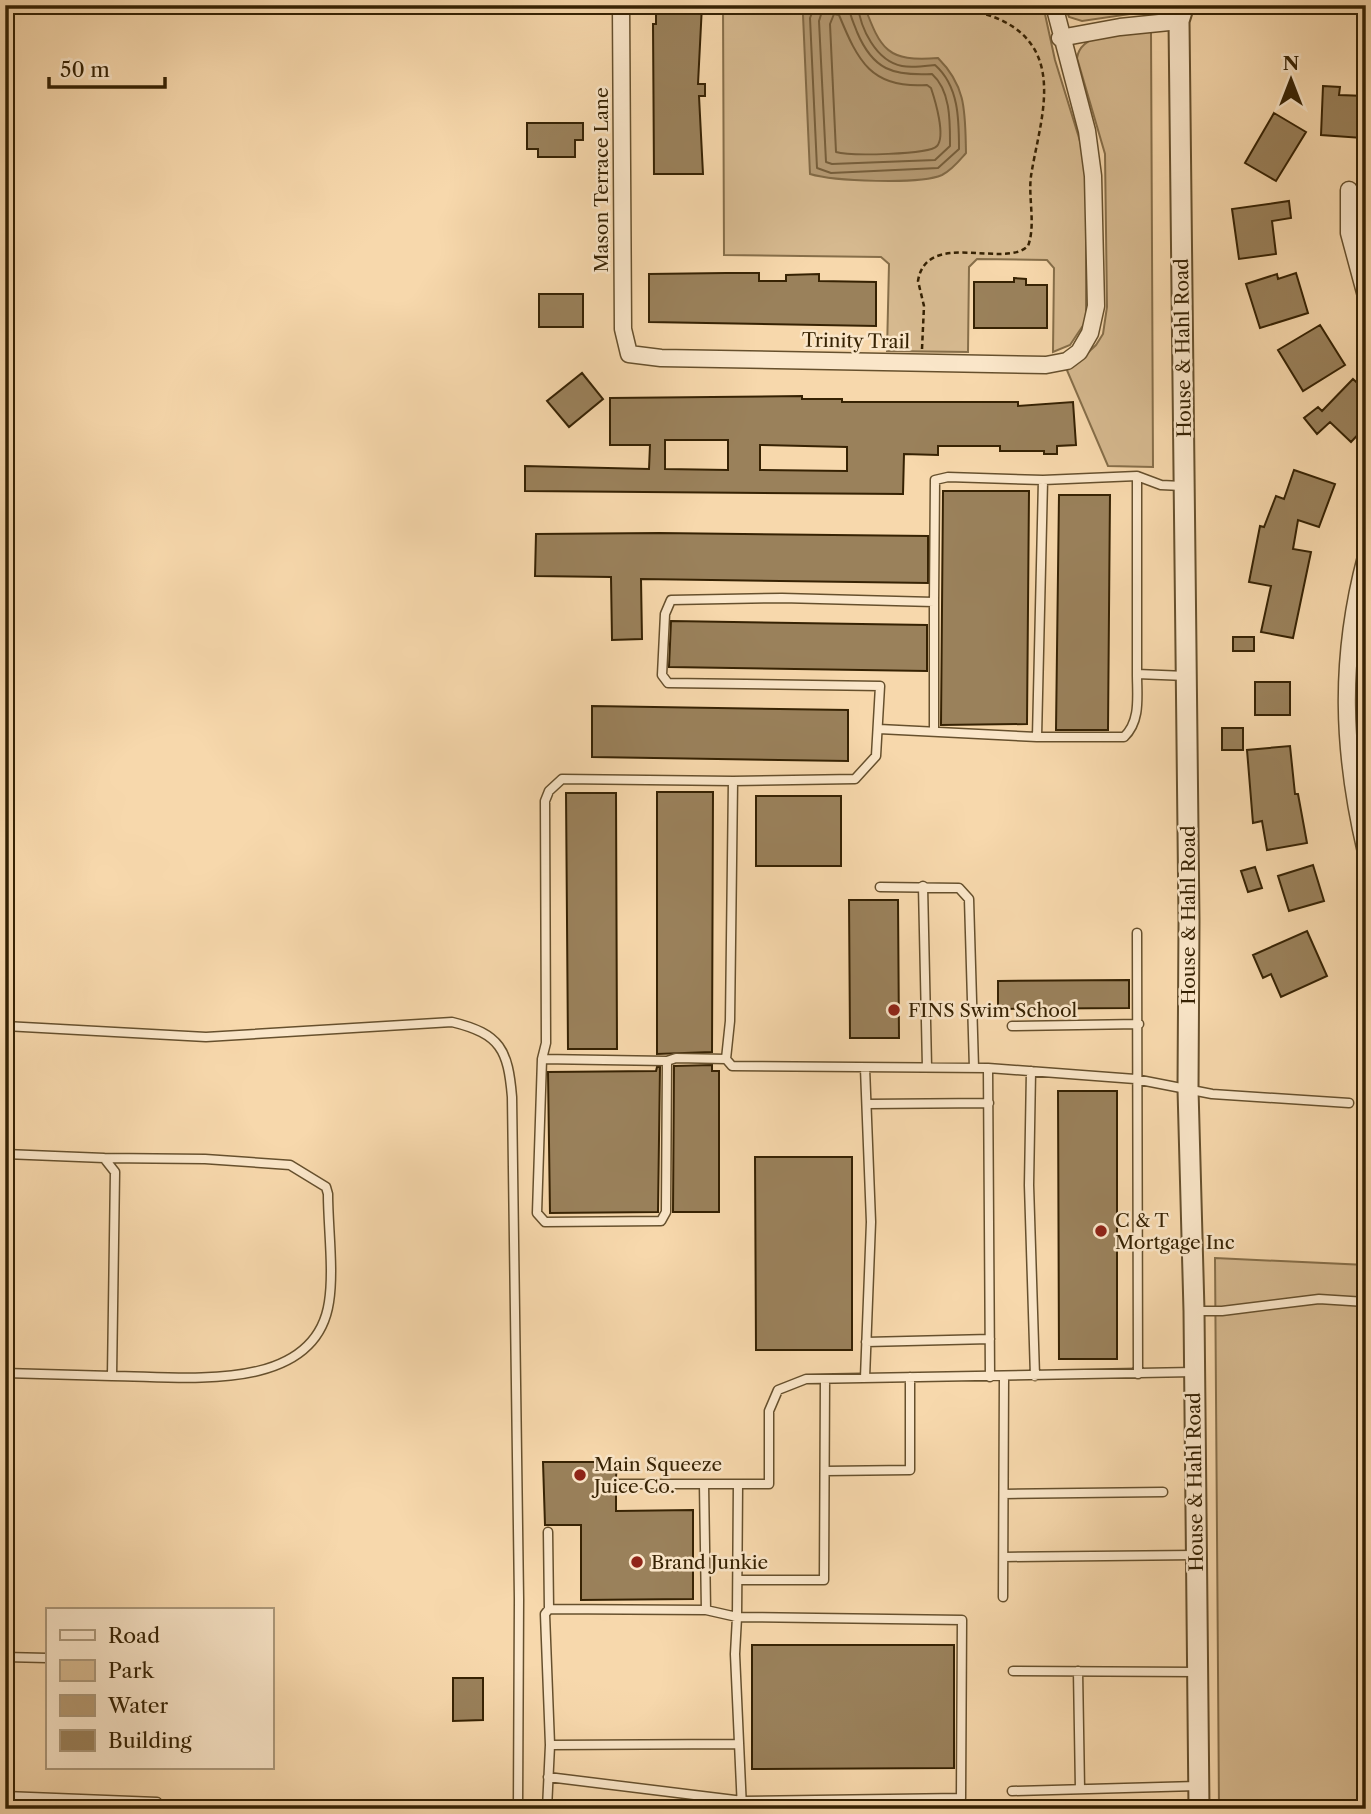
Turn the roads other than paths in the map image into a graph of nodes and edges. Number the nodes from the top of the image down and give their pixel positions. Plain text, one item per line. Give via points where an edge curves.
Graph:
1 (621, 5) edge
2 (1054, 5) edge
3 (1182, 13) edge
4 (1060, 38) junction
5 (1349, 190) dead end
6 (1366, 296) edge
7 (629, 354) joint
8 (1137, 476) junction
9 (1043, 480) junction
10 (1184, 486) junction
11 (1366, 557) edge
12 (934, 602) junction
13 (1137, 674) junction
14 (1186, 676) junction
15 (879, 729) junction
16 (934, 731) junction
17 (1037, 737) junction
18 (733, 781) junction
19 (1366, 852) edge
20 (880, 887) dead end
21 (923, 887) junction
22 (1137, 933) dead end
23 (1139, 1024) junction
24 (5, 1026) edge
25 (1012, 1026) dead end
26 (542, 1059) junction
27 (726, 1059) junction
28 (667, 1061) junction
29 (927, 1067) junction
30 (865, 1068) junction
31 (974, 1068) junction
32 (988, 1068) junction
33 (1031, 1071) junction
34 (1135, 1079) junction
35 (1188, 1089) junction
36 (989, 1103) junction
37 (1349, 1103) dead end
38 (867, 1104) junction
39 (5, 1154) edge
40 (104, 1158) junction
41 (1366, 1302) edge
42 (1194, 1311) junction
43 (990, 1339) junction
44 (866, 1342) junction
45 (1194, 1372) junction
46 (5, 1373) edge
47 (1138, 1374) junction
48 (112, 1376) junction
49 (1035, 1376) junction
50 (910, 1377) junction
51 (990, 1377) junction
52 (1004, 1377) junction
53 (865, 1378) junction
54 (825, 1379) junction
55 (825, 1471) junction
56 (619, 1484) dead end
57 (738, 1484) junction
58 (705, 1485) junction
59 (1163, 1492) dead end
60 (1004, 1494) junction
61 (548, 1532) dead end
62 (1196, 1555) junction
63 (1004, 1557) junction
64 (738, 1580) junction
65 (1003, 1597) dead end
66 (549, 1609) junction
67 (706, 1610) junction
68 (737, 1617) junction
69 (5, 1657) edge
70 (46, 1658) edge
71 (1013, 1671) dead end
72 (1078, 1671) junction
73 (1197, 1672) junction
74 (739, 1744) junction
75 (550, 1745) junction
76 (548, 1777) junction
77 (1199, 1786) junction
78 (1080, 1789) junction
79 (1012, 1791) dead end
80 (5, 1796) edge
81 (157, 1802) dead end
82 (743, 1805) edge
83 (518, 1809) edge
84 (547, 1809) edge
85 (1199, 1809) edge

1 - 7 street, Mason Terrace Lane via 623,329
2 - 4 street
3 - 4 street, House & Hahl Road
3 - 10 street, House & Hahl Road
4 - 7 street, Trinity Trail via 1087,131 1093,176 1096,306 1090,333 1079,352 1067,361 1046,365
5 - 6 street via 1349,233
8 - 9 lane
8 - 10 lane via 1161,485
8 - 13 lane
9 - 12 lane via 935,480
9 - 17 lane
10 - 14 street, House & Hahl Road
11 - 19 street via 1348,646 1345,698 1347,751
12 - 15 lane via 671,600 665,614 662,675 668,683 880,686
12 - 16 lane
13 - 14 lane
13 - 17 lane via 1137,710 1132,730 1124,737
14 - 35 street, House & Hahl Road
15 - 16 lane
15 - 18 lane via 876,756 855,779
16 - 17 lane
18 - 26 lane via 562,779 549,790 545,801 546,1043
18 - 27 lane
20 - 21 lane
21 - 29 lane
21 - 31 lane via 959,888 969,899
22 - 23 lane
23 - 25 lane
23 - 34 lane
24 - 83 lane via 206,1037 452,1022 478,1028 499,1046 509,1063 512,1097
26 - 28 lane
26 - 28 lane via 537,1213 545,1222 661,1221 666,1212
27 - 28 lane
27 - 30 lane via 732,1066
29 - 30 lane
29 - 31 lane
30 - 38 lane
31 - 32 lane
32 - 33 lane
32 - 36 lane
33 - 34 lane
33 - 49 lane
34 - 35 lane
34 - 47 lane
35 - 37 lane
35 - 42 street, House & Hahl Road
36 - 38 lane
36 - 43 lane
38 - 44 lane via 871,1222
39 - 40 lane
40 - 48 lane via 115,1172
40 - 48 lane via 290,1165 326,1187 328,1194 330,1302 316,1337 300,1354 241,1376
41 - 42 lane via 1319,1298
42 - 45 street, House & Hahl Road
43 - 44 lane
43 - 51 lane
44 - 53 lane
45 - 47 lane
45 - 62 street, House & Hahl Road
46 - 48 lane
47 - 49 lane
49 - 52 lane
50 - 51 lane
50 - 53 lane
50 - 55 lane via 910,1469
51 - 52 lane
52 - 60 lane
53 - 54 lane
54 - 55 lane
54 - 57 lane via 806,1379 778,1390 769,1411 769,1484
55 - 64 lane via 824,1580
56 - 58 lane
57 - 58 lane
57 - 64 lane
58 - 67 lane
59 - 60 lane
60 - 63 lane
61 - 66 lane
62 - 63 lane
62 - 73 street, House & Hahl Road
63 - 65 lane
64 - 68 lane
66 - 67 lane
66 - 75 lane via 545,1614
67 - 68 lane
68 - 74 lane
68 - 82 lane via 962,1620 961,1798
69 - 70 lane
71 - 72 lane
72 - 73 lane
72 - 78 lane
73 - 77 street, House & Hahl Road
74 - 75 lane
74 - 82 lane
75 - 76 lane
76 - 82 lane
76 - 84 lane
77 - 78 lane
77 - 85 street, House & Hahl Road
78 - 79 lane
80 - 81 lane

